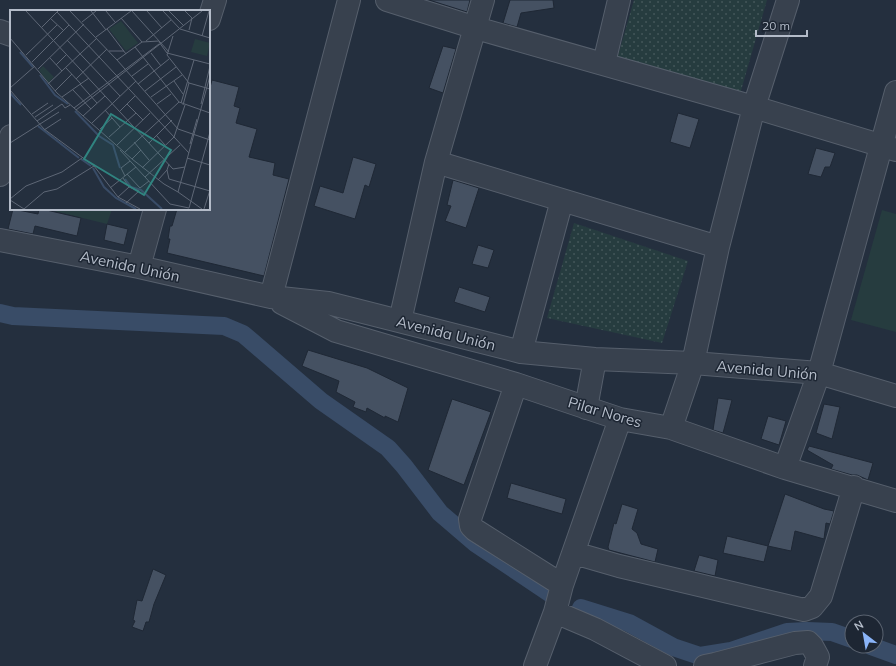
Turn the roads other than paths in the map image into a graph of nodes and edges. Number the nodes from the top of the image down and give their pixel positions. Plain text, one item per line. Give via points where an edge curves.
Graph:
1 (215, 0) edge
2 (349, 0) edge
3 (387, 0) edge
4 (483, 0) edge
5 (619, 0) edge
6 (788, 0) edge
7 (210, 16) edge
8 (476, 28) junction
9 (0, 31) edge
10 (10, 35) edge
11 (604, 64) junction
12 (896, 92) edge
13 (754, 107) junction
14 (10, 140) edge
15 (889, 148) edge
16 (436, 162) junction
17 (0, 175) edge
18 (562, 200) junction
19 (155, 210) edge
20 (0, 240) edge
21 (718, 247) junction
22 (139, 267) junction
23 (271, 297) junction
24 (400, 321) junction
25 (521, 352) junction
26 (595, 359) junction
27 (693, 363) junction
28 (819, 374) junction
29 (516, 384) junction
30 (896, 396) edge
31 (586, 408) junction
32 (620, 419) junction
33 (671, 428) junction
34 (785, 468) junction
35 (854, 487) junction
36 (896, 501) edge
37 (574, 552) junction
38 (562, 585) junction
39 (555, 612) junction
40 (535, 666) edge
41 (665, 666) edge
42 (705, 666) edge
43 (815, 666) edge

1 - 7 street
2 - 23 street
3 - 8 street
4 - 8 street
5 - 11 street
6 - 13 street
8 - 11 street
8 - 16 street
9 - 10 street
11 - 13 street
12 - 15 street
13 - 15 street
13 - 21 street
14 - 17 street
15 - 28 street
16 - 18 street
16 - 24 street
18 - 21 street
18 - 25 street
19 - 22 street
20 - 22 street, Avenida Unión
21 - 27 street
22 - 23 street, Avenida Unión
23 - 24 street, Avenida Unión via 328,303
23 - 29 street, Pilar Nores via 336,331
24 - 25 street, Avenida Unión
25 - 26 street, Avenida Unión
26 - 27 street, Avenida Unión
26 - 31 street
27 - 28 street, Avenida Unión
27 - 33 street
28 - 30 street, Avenida Unión
28 - 34 street
29 - 31 street, Pilar Nores
29 - 38 street via 470,519 471,526
31 - 32 street, Pilar Nores
32 - 33 street, Pilar Nores
32 - 37 street
33 - 34 street, Pilar Nores
34 - 35 street, Pilar Nores
35 - 36 street, Pilar Nores
35 - 37 street via 821,596 812,607 804,610 619,566
37 - 38 street
38 - 39 street
39 - 40 street
39 - 41 street via 595,629
42 - 43 street via 808,642 818,657

